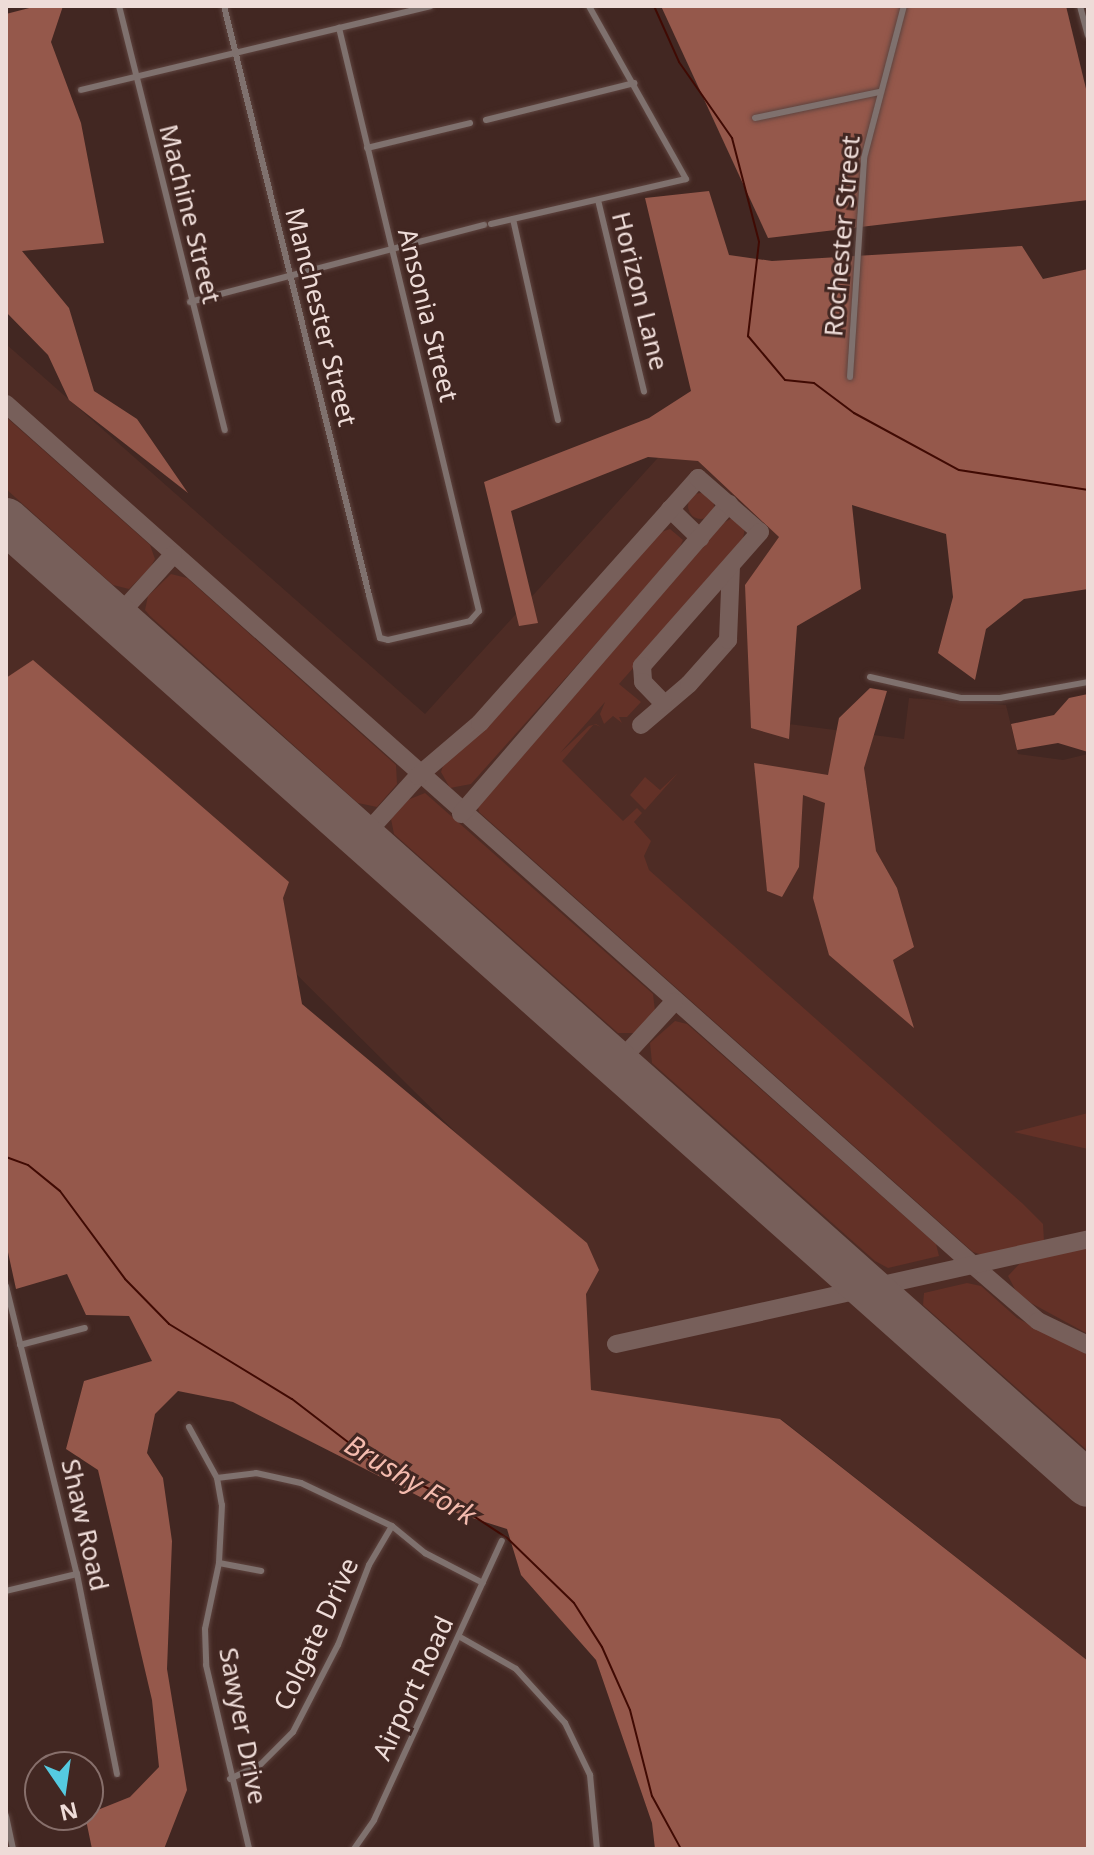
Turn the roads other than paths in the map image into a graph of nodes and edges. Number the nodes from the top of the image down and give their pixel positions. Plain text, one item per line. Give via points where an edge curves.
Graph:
1 (119, 6) edge
2 (224, 6) edge
3 (430, 6) edge
4 (589, 6) edge
5 (904, 6) edge
6 (1080, 6) edge
7 (339, 28) junction
8 (1088, 35) edge
9 (235, 52) junction
10 (135, 76) junction
11 (634, 83) junction
12 (81, 90) dead end
13 (879, 92) junction
14 (755, 118) dead end
15 (486, 120) dead end
16 (470, 123) dead end
17 (367, 148) junction
18 (598, 200) junction
19 (513, 219) junction
20 (392, 251) junction
21 (290, 276) junction
22 (190, 302) junction
23 (850, 377) dead end
24 (644, 392) dead end
25 (558, 420) dead end
26 (225, 430) dead end
27 (380, 638) joint
28 (870, 677) dead end
29 (1088, 682) edge
30 (6, 1286) edge
31 (85, 1328) dead end
32 (20, 1345) junction
33 (189, 1427) dead end
34 (217, 1478) junction
35 (392, 1526) junction
36 (502, 1541) dead end
37 (219, 1563) junction
38 (261, 1571) dead end
39 (77, 1574) junction
40 (483, 1583) junction
41 (6, 1591) edge
42 (460, 1637) junction
43 (117, 1774) dead end
44 (230, 1779) junction
45 (6, 1816) edge
46 (13, 1849) edge
47 (249, 1849) edge
48 (354, 1849) edge
49 (597, 1849) edge

1 - 10 street, Machine Street
2 - 9 street, Manchester Street
3 - 7 street
4 - 11 street
5 - 13 street, Rochester Street
6 - 8 street
7 - 9 street
7 - 17 street, Ansonia Street
9 - 10 street
9 - 21 street, Manchester Street
10 - 12 street
10 - 22 street, Machine Street
11 - 15 street
11 - 18 street via 686,179
13 - 14 street
13 - 23 street, Rochester Street via 864,158
16 - 17 street
17 - 20 street, Ansonia Street
18 - 19 street
18 - 24 street, Horizon Lane
19 - 20 street
19 - 25 street
20 - 21 street
20 - 27 street, Ansonia Street via 479,611 470,621
21 - 22 street
21 - 27 street, Manchester Street
22 - 26 street, Machine Street
28 - 29 street via 961,698 1041,693
30 - 32 street, Shaw Road
31 - 32 street
32 - 39 street, Shaw Road
33 - 34 street, Sawyer Drive
34 - 35 street via 241,1473 286,1478
34 - 37 street, Sawyer Drive via 222,1505
35 - 40 street via 436,1560
35 - 44 street, Colgate Drive via 369,1565 298,1724 271,1757
36 - 40 street, Airport Road
37 - 38 street
37 - 44 street, Sawyer Drive via 205,1644
39 - 41 street
39 - 43 street, Shaw Road
40 - 42 street, Airport Road
42 - 48 street, Airport Road via 374,1820
42 - 49 street via 516,1669 565,1723 590,1775
44 - 47 street, Sawyer Drive
45 - 46 street

